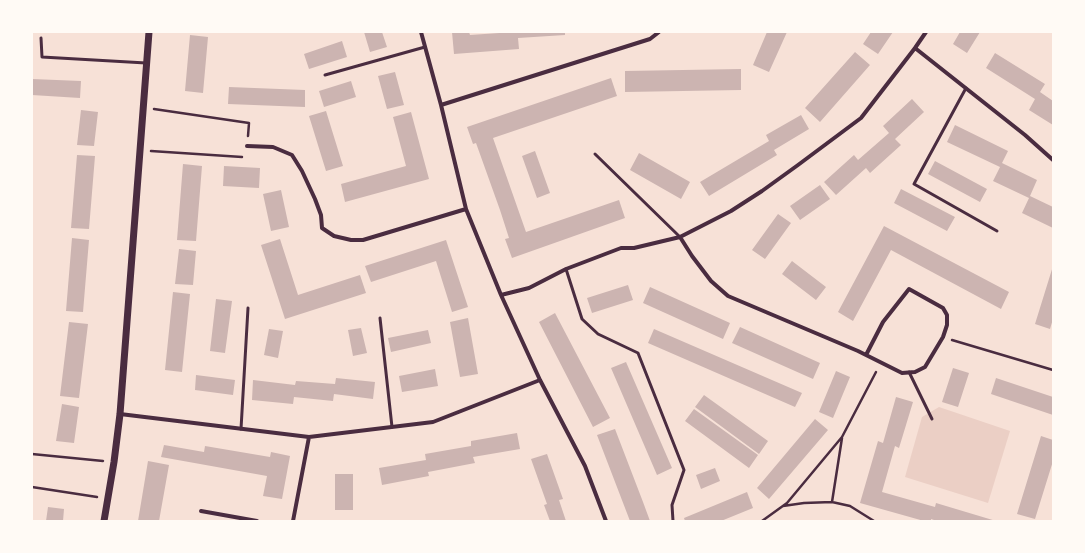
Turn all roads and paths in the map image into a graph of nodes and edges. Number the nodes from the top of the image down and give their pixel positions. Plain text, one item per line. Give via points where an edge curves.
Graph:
1 (150, 32) edge
2 (421, 32) edge
3 (659, 32) edge
4 (926, 32) edge
5 (40, 38) dead end
6 (425, 47) junction
7 (915, 48) junction
8 (148, 64) junction
9 (325, 75) dead end
10 (966, 88) junction
11 (441, 105) junction
12 (144, 108) junction
13 (247, 146) junction
14 (141, 151) junction
15 (595, 154) dead end
16 (1053, 160) edge
17 (466, 209) junction
18 (997, 231) dead end
19 (680, 237) junction
20 (566, 269) junction
21 (501, 295) junction
22 (248, 308) dead end
23 (380, 318) dead end
24 (943, 337) junction
25 (866, 355) junction
26 (881, 362) junction
27 (1053, 370) edge
28 (909, 372) junction
29 (540, 380) junction
30 (120, 414) junction
31 (932, 419) dead end
32 (392, 427) junction
33 (241, 429) junction
34 (309, 437) junction
35 (842, 437) junction
36 (32, 454) edge
37 (114, 462) junction
38 (32, 487) edge
39 (107, 499) junction
40 (832, 502) junction
41 (782, 506) junction
42 (201, 511) dead end
43 (104, 521) edge
44 (257, 521) edge
45 (293, 521) edge
46 (606, 521) edge
47 (673, 521) edge
48 (762, 521) edge
49 (874, 521) edge

1 - 8 street
2 - 6 street
3 - 11 street via 650,39
4 - 7 street
5 - 8 lane via 42,57
6 - 9 lane
6 - 11 street
7 - 10 street
7 - 19 street via 861,118 762,191 731,211
8 - 12 street
10 - 16 street
10 - 18 lane via 914,184
11 - 17 street
12 - 13 path via 249,122
12 - 14 street
13 - 14 path via 245,157
13 - 17 street via 273,147 292,156 315,199 321,215 322,228 334,236 363,240
14 - 30 street
15 - 19 lane
17 - 21 street
19 - 20 street via 634,248 622,248
19 - 25 street via 711,281 728,296
20 - 21 street via 529,288
20 - 47 lane via 582,319 598,334 638,354 684,470 672,506
21 - 29 street
22 - 33 lane
23 - 32 lane
24 - 25 street via 947,316 943,308 909,288 883,322
24 - 27 path
24 - 28 street via 925,367
25 - 26 street
26 - 28 street via 902,373
26 - 35 path
28 - 31 lane
29 - 32 street via 433,422
29 - 46 street via 585,466
30 - 33 street
30 - 37 street
32 - 34 street
33 - 34 street
34 - 45 street
35 - 40 path
35 - 41 path
36 - 37 path
37 - 39 street
38 - 39 path
39 - 43 street
40 - 41 path
40 - 49 path via 850,506
41 - 48 path
42 - 44 street

